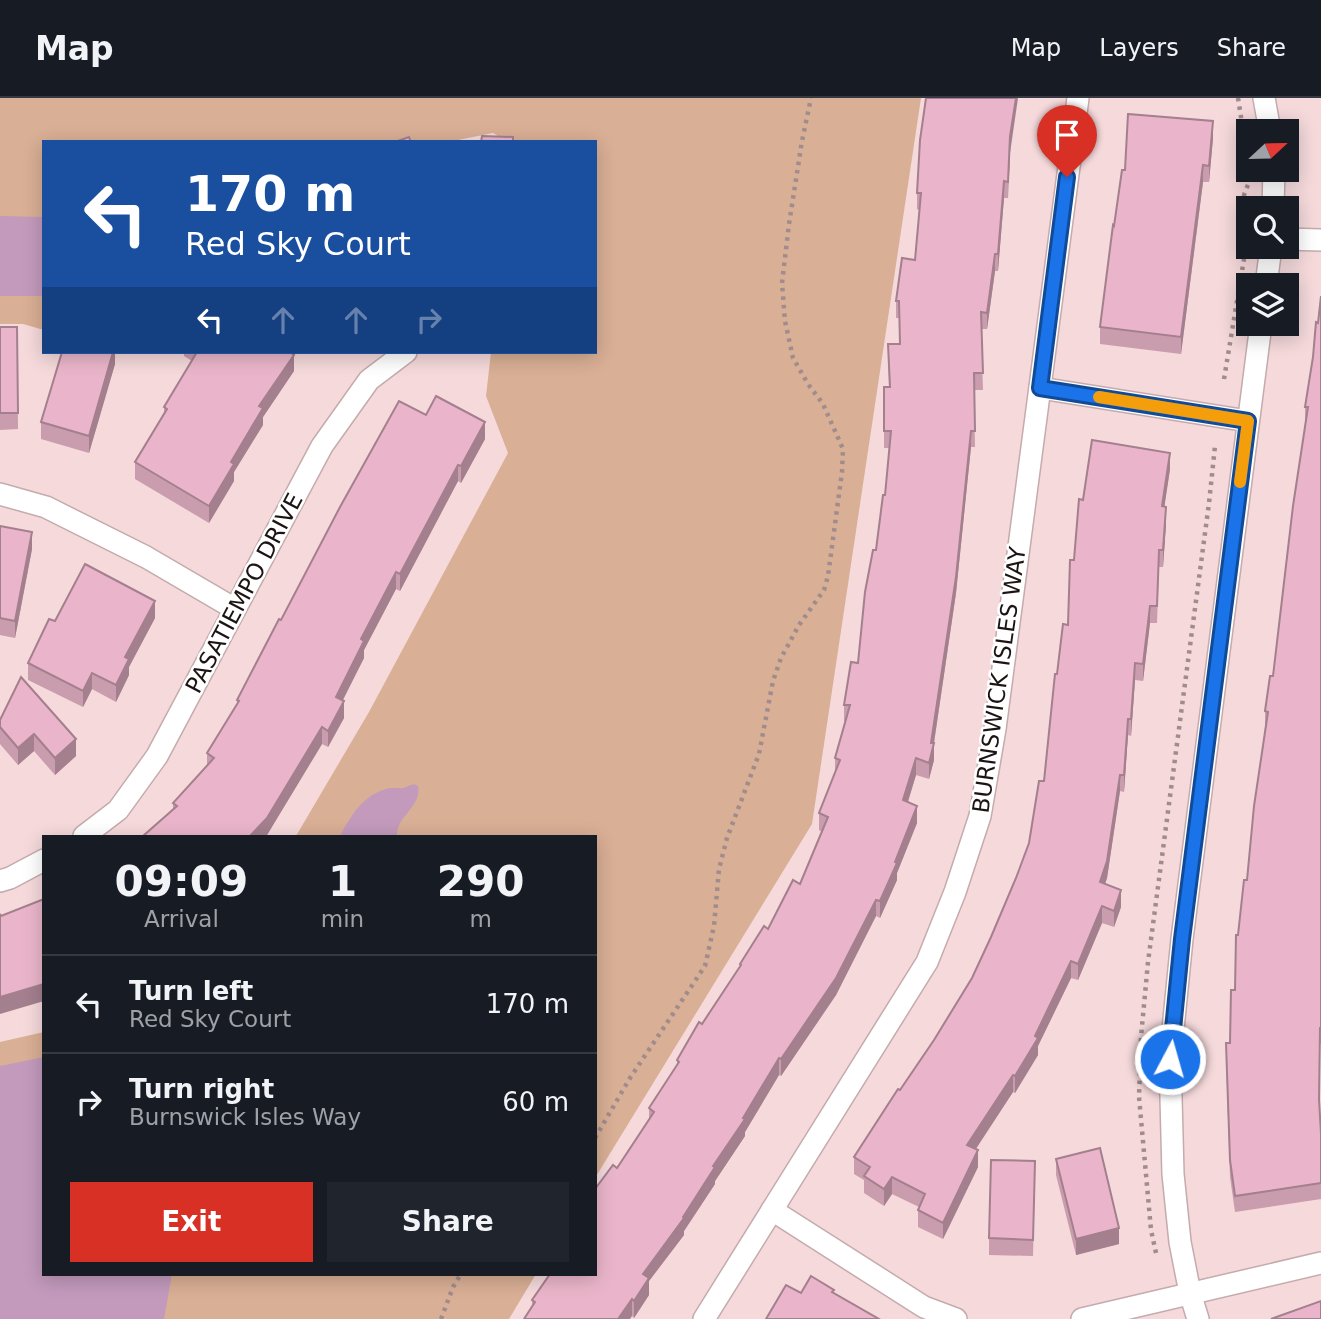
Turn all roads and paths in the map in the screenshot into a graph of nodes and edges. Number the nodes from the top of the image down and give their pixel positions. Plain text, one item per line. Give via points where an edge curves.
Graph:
1 (811, 98) edge
2 (1078, 98) edge
3 (1238, 98) edge
4 (1264, 98) edge
5 (1241, 119) edge
6 (1268, 119) edge
7 (1249, 182) edge
8 (1299, 239) edge
9 (1321, 240) edge
10 (1259, 336) edge
11 (403, 354) edge
12 (1224, 379) dead end
13 (1040, 388) junction
14 (1248, 421) junction
15 (0, 494) edge
16 (236, 609) junction
17 (85, 835) edge
18 (42, 861) edge
19 (0, 881) edge
20 (597, 1135) edge
21 (772, 1210) junction
22 (1321, 1263) edge
23 (460, 1276) edge
24 (1191, 1293) junction
25 (441, 1319) edge
26 (704, 1319) edge
27 (956, 1319) edge
28 (1082, 1319) edge
29 (1198, 1319) edge

1 - 20 path via 782,282 793,358 823,404 843,449 828,576 781,658 773,681 759,754 719,869 705,966
2 - 13 street, BURNSWICK ISLES WAY
3 - 5 path
4 - 6 street
7 - 12 path via 1244,195 1245,251
8 - 9 street
10 - 14 street
11 - 16 street, PASATIEMPO DRIVE via 369,380 322,446
13 - 14 street
13 - 21 street, BURNSWICK ISLES WAY via 980,816 927,962
14 - 24 street via 1170,1059 1173,1174
15 - 16 street via 46,507
16 - 17 street, PASATIEMPO DRIVE via 156,756 118,810
18 - 19 street
21 - 26 street, BURNSWICK ISLES WAY
21 - 27 street via 924,1307
22 - 24 street
23 - 25 path
24 - 28 street
24 - 29 street

